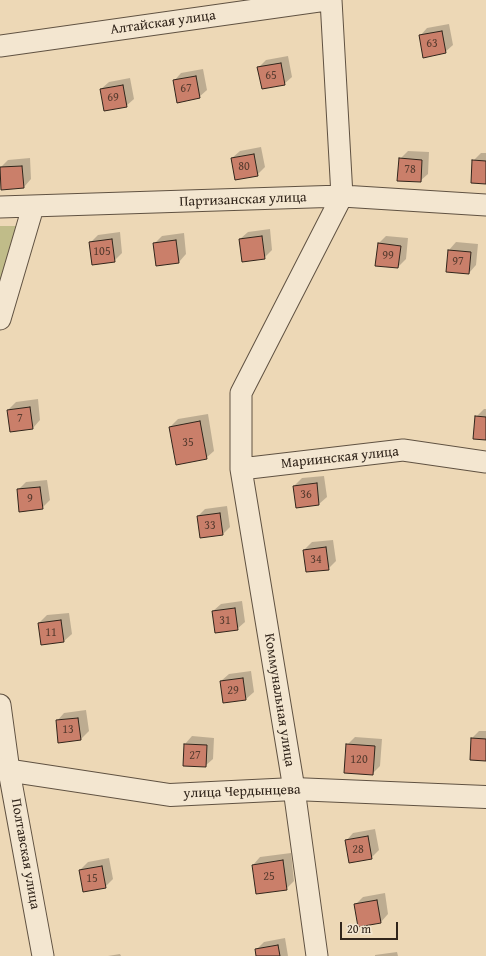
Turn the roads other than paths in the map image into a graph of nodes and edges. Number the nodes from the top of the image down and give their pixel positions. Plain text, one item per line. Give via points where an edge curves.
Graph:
1 (326, 0) edge
2 (331, 0) edge
3 (0, 46) edge
4 (342, 196) junction
5 (486, 204) edge
6 (0, 207) edge
7 (33, 207) junction
8 (0, 319) edge
9 (486, 462) edge
10 (241, 469) junction
11 (0, 704) edge
12 (5, 770) edge
13 (294, 789) junction
14 (486, 796) edge
15 (44, 956) edge
16 (317, 956) edge

1 - 3 street, Алтайская улица
2 - 4 street
4 - 5 street, Партизанская улица
4 - 7 street, Партизанская улица
4 - 10 street, Коммунальная улица via 242,393
6 - 7 street, Партизанская улица
7 - 8 street
9 - 10 street, Мариинская улица via 404,450
10 - 13 street, Коммунальная улица
11 - 12 street, Полтавская улица
12 - 13 street, улица Чердынцева via 170,795
12 - 15 street, Полтавская улица
13 - 14 street, улица Чердынцева
13 - 16 street, Коммунальная улица

